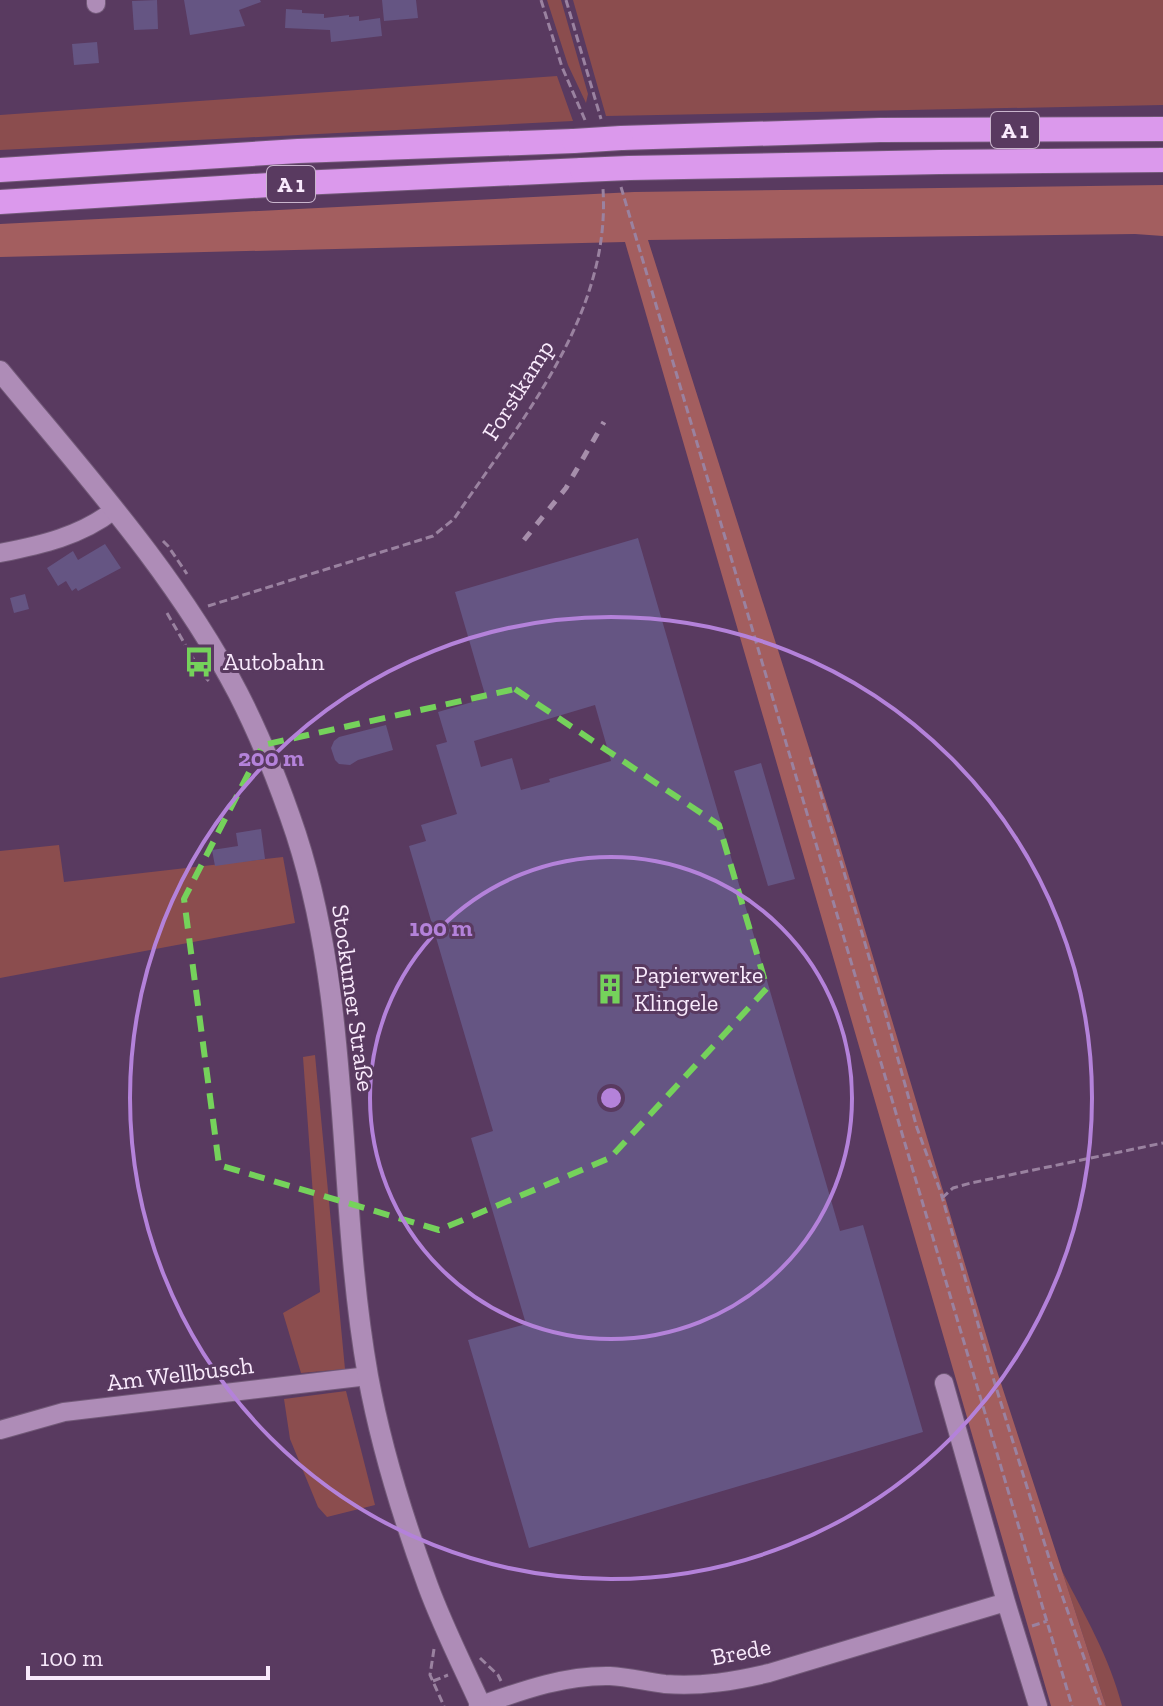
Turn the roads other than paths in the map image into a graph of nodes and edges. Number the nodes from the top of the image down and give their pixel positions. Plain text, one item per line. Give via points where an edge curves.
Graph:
1 (1156, 129) edge
2 (1158, 160) edge
3 (0, 170) edge
4 (0, 202) edge
5 (0, 371) edge
6 (114, 510) junction
7 (0, 553) edge
8 (368, 1376) junction
9 (944, 1383) dead end
10 (0, 1430) edge
11 (1006, 1602) junction
12 (480, 1706) edge
13 (1038, 1706) edge

1 - 3 highway, A 1, bridge via 611,130
2 - 4 highway, A 1, bridge via 300,183
5 - 6 main road, Stockumer Straße
6 - 7 street via 75,533
6 - 8 main road, Stockumer Straße via 190,613 238,693 297,837 331,991
8 - 10 street, Am Wellbusch via 64,1412
8 - 12 main road, Stockumer Straße via 429,1588
9 - 11 street
11 - 12 street, Brede via 733,1682 666,1684 609,1676 553,1682
11 - 13 street

